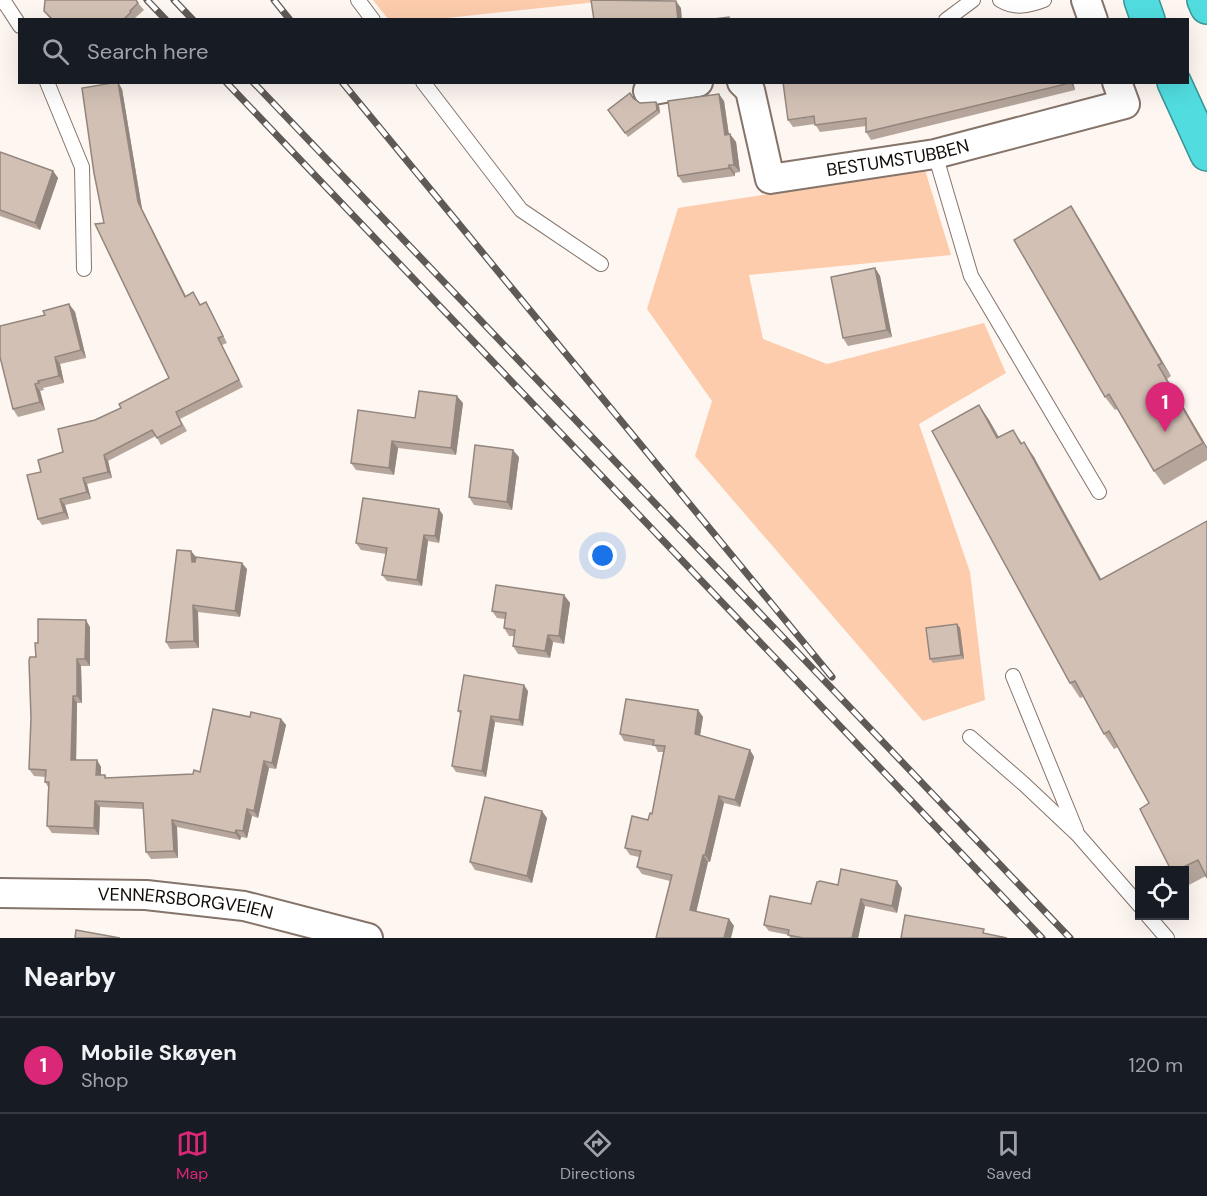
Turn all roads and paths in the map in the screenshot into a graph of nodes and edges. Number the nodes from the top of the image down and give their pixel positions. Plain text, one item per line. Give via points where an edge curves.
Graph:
1 (3, 0) edge
2 (358, 0) edge
3 (973, 0) edge
4 (1000, 0) edge
5 (1044, 0) edge
6 (1086, 0) edge
7 (1141, 0) edge
8 (1204, 0) edge
9 (1207, 7) edge
10 (372, 18) edge
11 (949, 18) edge
12 (1092, 18) edge
13 (1147, 18) edge
14 (18, 23) edge
15 (48, 84) edge
16 (425, 84) edge
17 (687, 84) edge
18 (744, 84) edge
19 (1175, 84) edge
20 (648, 91) dead end
21 (1121, 93) edge
22 (936, 154) junction
23 (1207, 154) edge
24 (601, 264) dead end
25 (84, 269) dead end
26 (1099, 492) dead end
27 (1013, 676) dead end
28 (970, 737) dead end
29 (1078, 835) junction
30 (0, 893) edge
31 (1135, 900) edge
32 (1152, 920) edge
33 (368, 938) edge
34 (1167, 938) edge

1 - 14 lane
2 - 10 lane
3 - 11 lane
4 - 5 lane via 1015,6
6 - 12 street
7 - 13 highway
8 - 9 highway
15 - 25 lane via 81,167
16 - 24 lane via 521,210
17 - 20 street
18 - 22 street, BESTUMSTUBBEN via 750,90 770,179
19 - 23 highway
21 - 22 street, BESTUMSTUBBEN
22 - 26 lane via 971,276
27 - 29 lane
28 - 29 lane
29 - 31 lane
30 - 33 street, VENNERSBORGVEIEN via 146,895 244,906
32 - 34 lane

